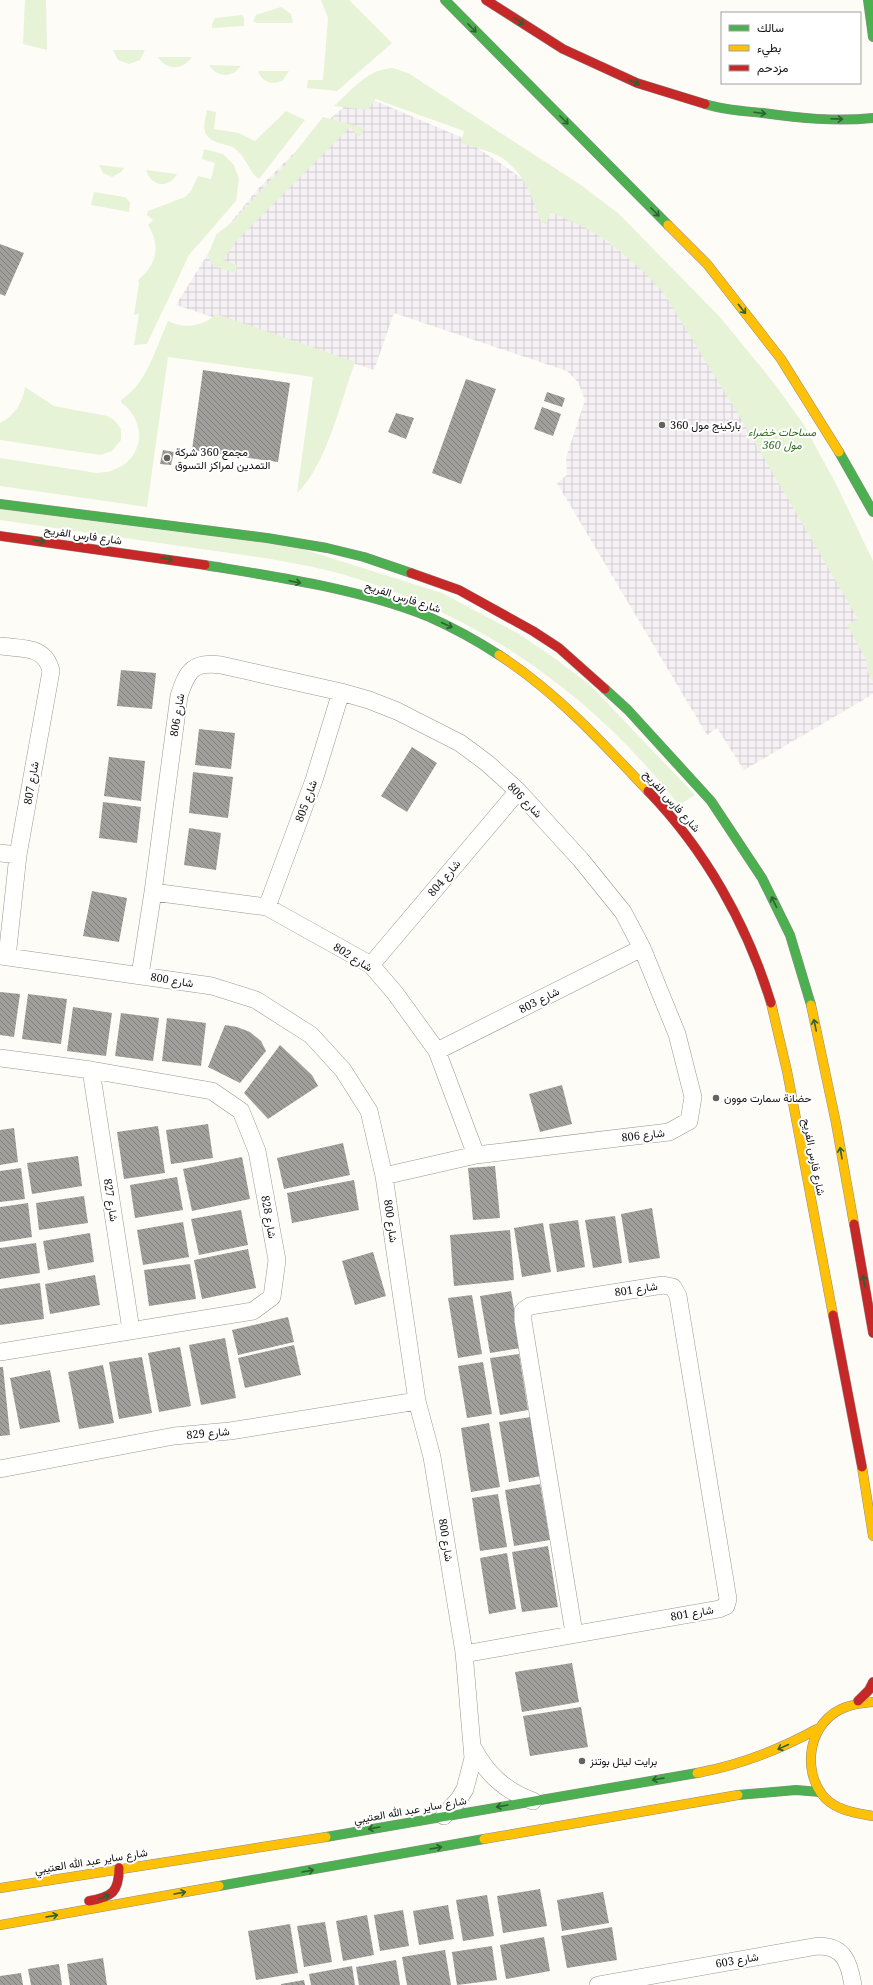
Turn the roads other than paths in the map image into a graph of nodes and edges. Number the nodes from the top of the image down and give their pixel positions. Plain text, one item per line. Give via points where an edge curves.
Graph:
1 (445, 0) edge
2 (486, 0) edge
3 (868, 0) edge
4 (873, 37) edge
5 (873, 118) edge
6 (0, 504) edge
7 (873, 512) edge
8 (0, 536) edge
9 (0, 646) edge
10 (341, 692) junction
11 (518, 791) junction
12 (0, 853) edge
13 (18, 855) junction
14 (153, 892) junction
15 (267, 907) junction
16 (642, 948) junction
17 (4, 957) edge
18 (371, 965) junction
19 (140, 975) junction
20 (437, 1051) junction
21 (0, 1058) edge
22 (91, 1070) junction
23 (476, 1154) junction
24 (384, 1176) junction
25 (131, 1330) junction
26 (873, 1333) edge
27 (0, 1352) edge
28 (418, 1401) junction
29 (0, 1469) edge
30 (873, 1536) edge
31 (574, 1634) junction
32 (464, 1654) junction
33 (873, 1682) edge
34 (858, 1701) junction
35 (873, 1702) edge
36 (817, 1729) junction
37 (473, 1748) junction
38 (820, 1792) junction
39 (533, 1801) junction
40 (855, 1815) junction
41 (444, 1816) junction
42 (873, 1816) edge
43 (864, 1824) dead end
44 (119, 1868) junction
45 (0, 1888) edge
46 (14, 1923) junction
47 (0, 1925) edge
48 (598, 1985) edge
49 (853, 1985) edge

1 -> 7 main road via 707,264 781,359 831,437
2 -> 5 main road via 563,49 637,83 719,108 801,118
3 - 4 main road
26 -> 6 main road, شارع فارس الفريح via 834,1115 811,1006 790,935 762,878 711,801 628,710 559,648 533,631 459,590 364,557 267,538
8 -> 30 main road, شارع فارس الفريح via 257,574 350,593 431,617 508,660 551,695 592,732 666,809 692,840 709,866 745,938 769,999 784,1054 867,1492
9 - 13 street, شارع 807 via 38,651 46,658 51,671
10 - 11 street, شارع 806 via 397,711 460,743
10 - 14 street, شارع 806 via 211,664 201,665 188,674 179,696
10 - 15 street, شارع 805 via 314,780
11 - 16 street, شارع 806 via 581,860 622,912
11 - 18 street, شارع 804
12 - 13 street
13 - 17 street, شارع 807
14 - 15 street, شارع 802
14 - 19 street, شارع 806
15 - 18 street, شارع 802
16 - 20 street, شارع 803
16 - 23 street, شارع 806 via 677,1034 693,1097 689,1121 669,1132
17 - 19 street, شارع 800
18 - 20 street, شارع 802
19 - 24 street, شارع 800 via 212,986 256,1000 311,1035 343,1070 369,1112
20 - 23 street, شارع 802
21 - 22 street, شارع 828
22 - 25 street, شارع 827
22 - 25 street, شارع 828 via 212,1091 241,1110 257,1151 277,1260 272,1297 253,1311
23 - 24 street, شارع 806
24 - 28 street, شارع 800
25 - 27 street, شارع 828
28 - 29 street, شارع 829 via 230,1431 174,1436
28 - 32 street, شارع 800 via 432,1457
31 - 31 street, شارع 801 via 718,1609 726,1606 728,1599 678,1296 673,1287 663,1285 530,1306 523,1311 522,1321
31 - 32 street, شارع 801
32 - 37 street, شارع 800
33 - 34 main road
34 - 35 main road
34 - 36 main road via 842,1706 828,1716
36 - 38 main road via 811,1744 809,1761 812,1777
36 -> 39 main road, شارع ساير عبد الله العتيبي via 782,1748 741,1763
37 - 39 street, شارع 800 via 497,1781 508,1790
37 - 41 street, شارع 800 via 472,1769 465,1789
38 - 40 main road via 835,1807
46 -> 38 main road via 747,1793 796,1790
39 -> 41 main road, شارع ساير عبد الله العتيبي
40 - 42 main road
40 - 43 main road
41 -> 44 main road, شارع ساير عبد الله العتيبي via 261,1848
44 - 45 main road, شارع ساير عبد الله العتيبي
46 -> 44 main road via 30,1913 43,1909 108,1897 118,1885
46 - 47 main road
48 - 49 street, شارع 603 via 818,1946 832,1948 845,1958

